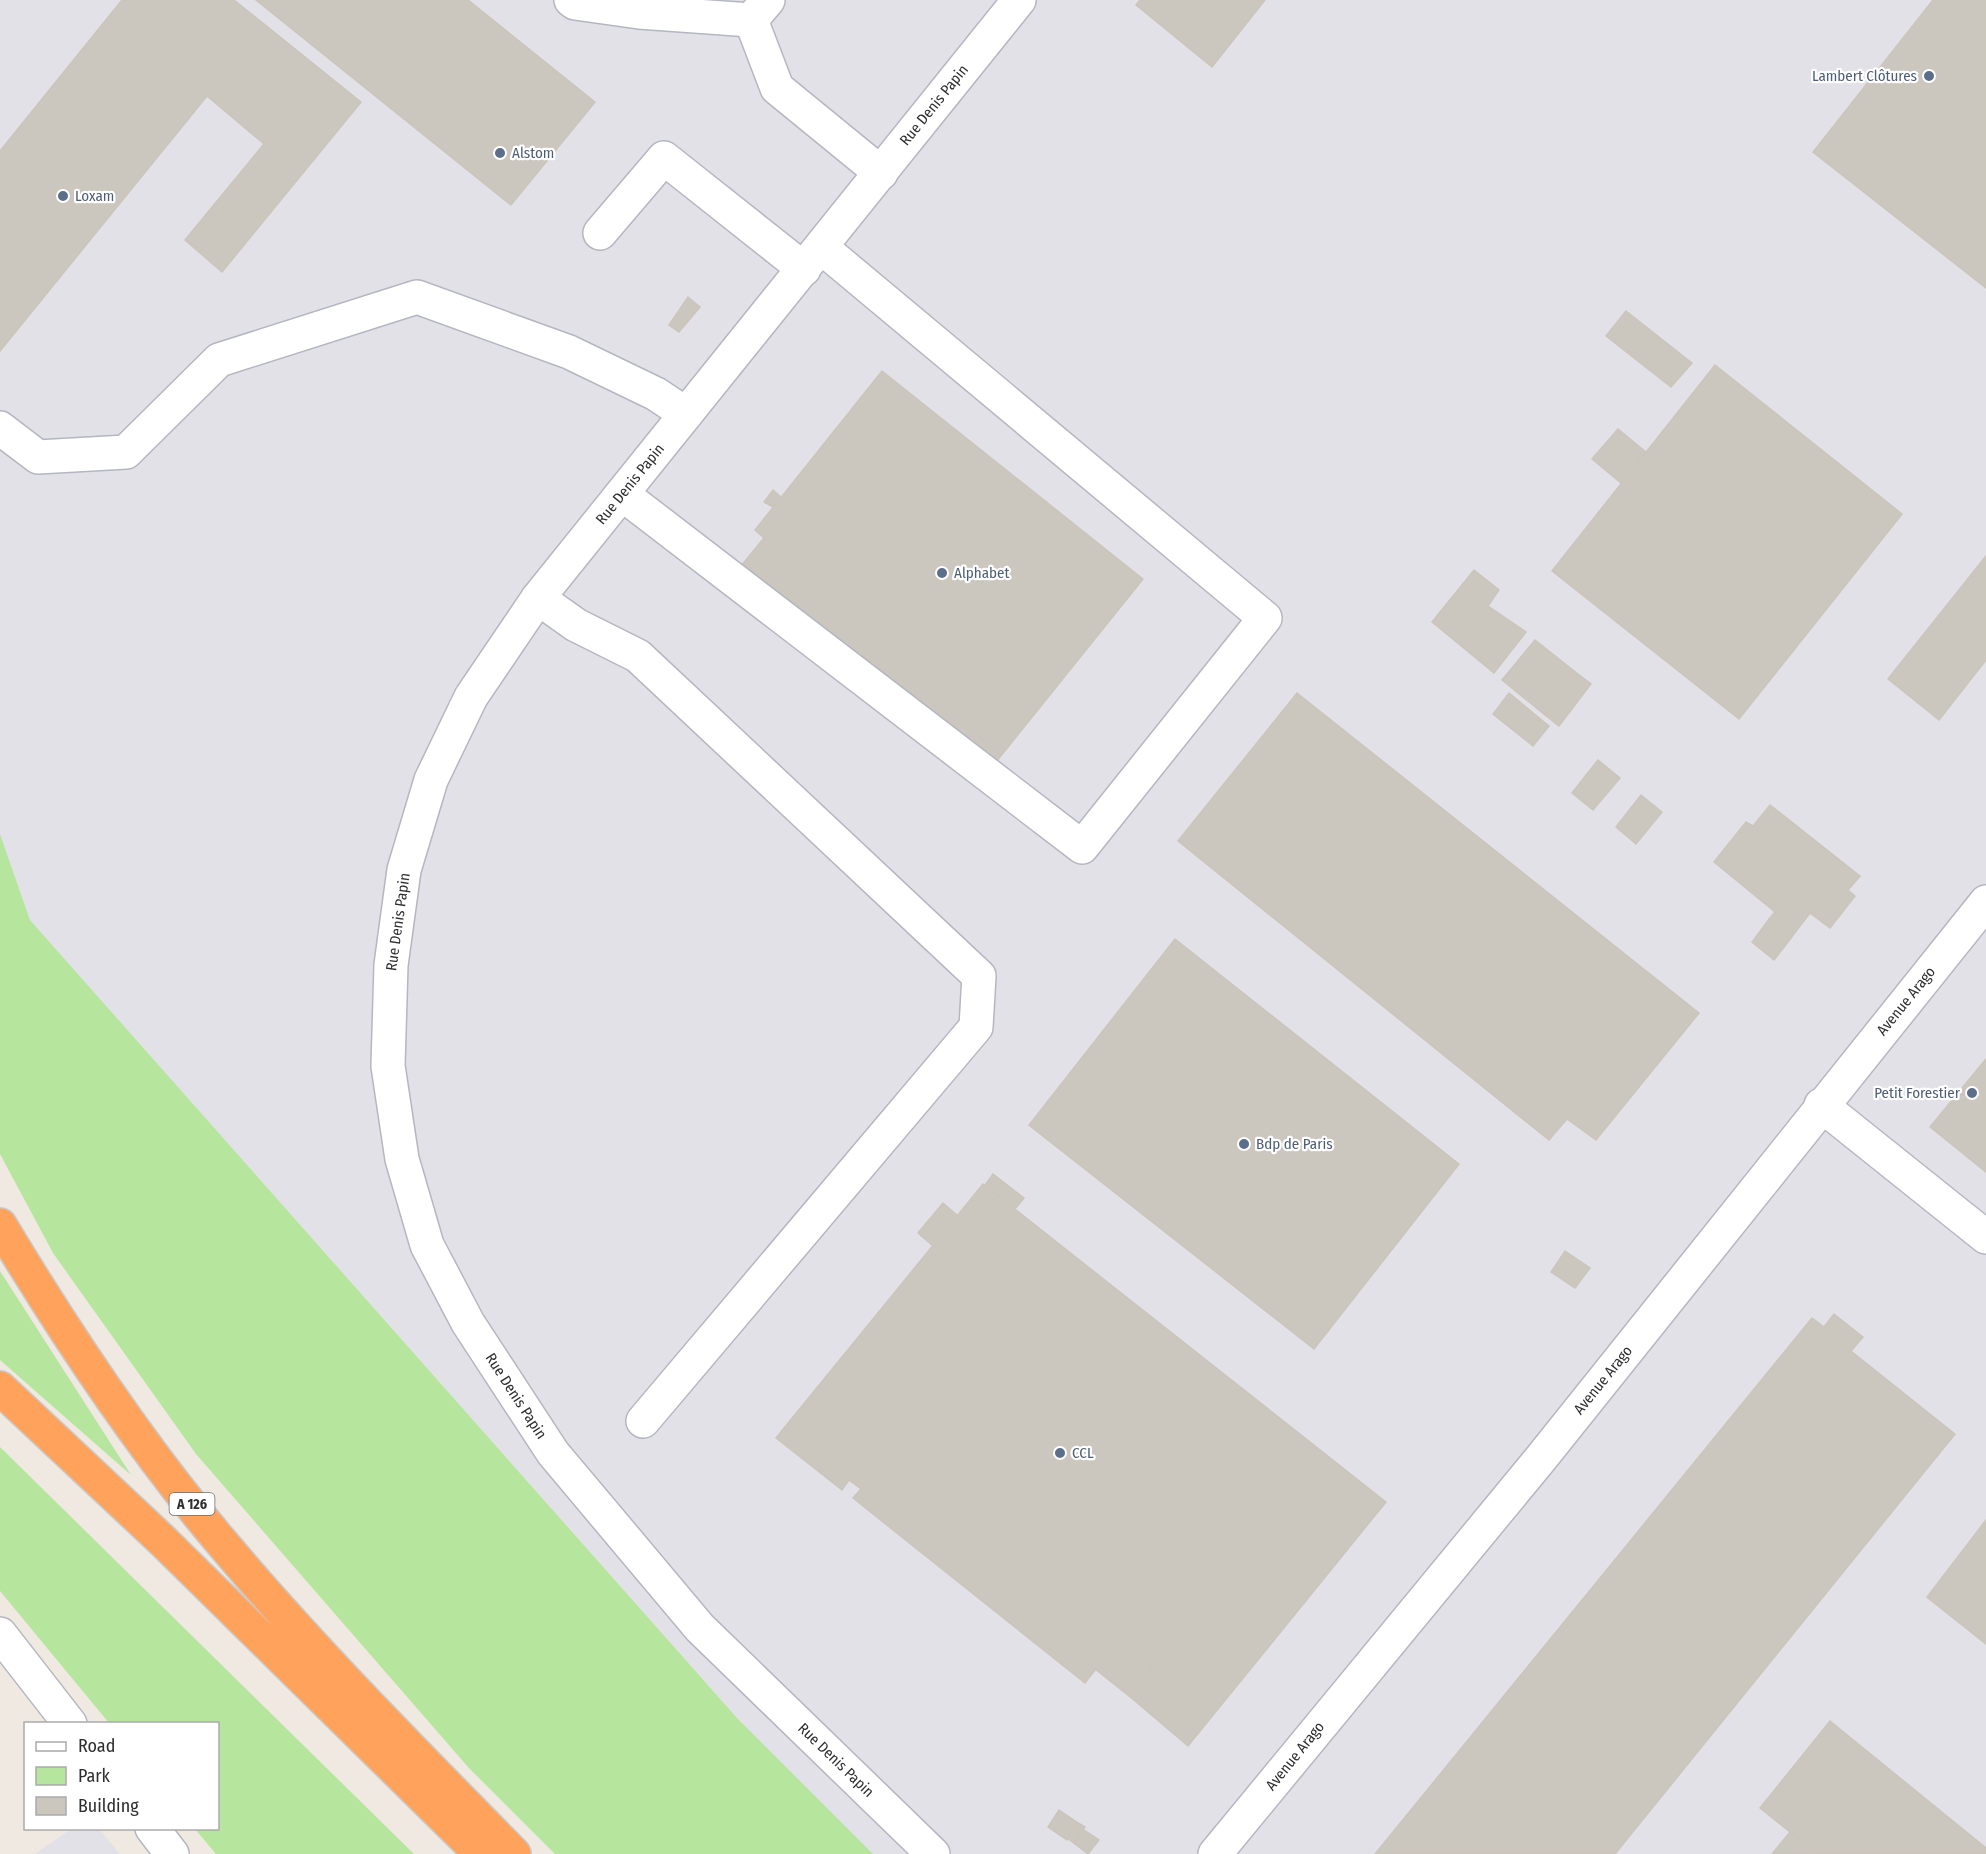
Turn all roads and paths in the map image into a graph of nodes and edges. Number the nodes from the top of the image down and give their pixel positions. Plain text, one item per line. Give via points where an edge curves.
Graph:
1 (571, 0) edge
2 (1019, 0) edge
3 (760, 10) edge
4 (881, 173) junction
5 (600, 233) dead end
6 (812, 258) junction
7 (686, 414) junction
8 (0, 428) edge
9 (622, 494) junction
10 (538, 598) junction
11 (1986, 902) edge
12 (1821, 1105) junction
13 (0, 1225) edge
14 (1986, 1237) edge
15 (0, 1388) edge
16 (643, 1421) dead end
17 (0, 1634) edge
18 (68, 1722) edge
19 (154, 1830) edge
20 (172, 1854) edge
21 (481, 1854) edge
22 (514, 1854) edge
23 (933, 1854) edge
24 (1215, 1854) edge

1 - 3 street via 639,12
2 - 4 street, Rue Denis Papin
3 - 4 street via 777,88
4 - 6 street, Rue Denis Papin
5 - 6 street via 664,158
6 - 7 street, Rue Denis Papin
6 - 9 street via 1265,618 1082,847
7 - 8 street via 656,394 569,352 417,297 219,360 126,452 38,458
7 - 9 street, Rue Denis Papin
9 - 10 street, Rue Denis Papin
10 - 16 street via 576,625 638,656 980,976 976,1027
10 - 23 street, Rue Denis Papin via 471,697 430,780 404,870 391,965 388,1066 402,1159 427,1245 468,1323 553,1453 700,1628
11 - 12 street, Avenue Arago
12 - 14 street
12 - 24 street, Avenue Arago via 1542,1457
13 - 22 highway, A 126 via 108,1390 222,1542 298,1629
15 - 21 highway via 172,1550
17 - 18 street
19 - 20 street

